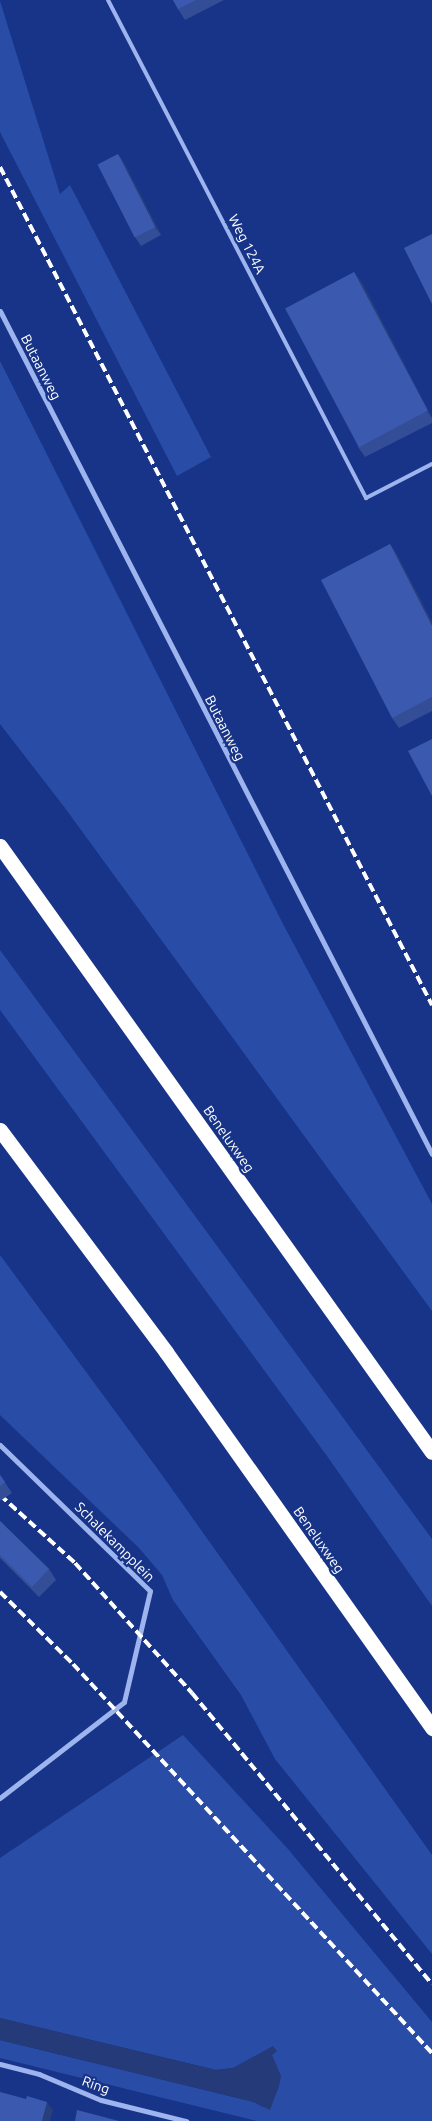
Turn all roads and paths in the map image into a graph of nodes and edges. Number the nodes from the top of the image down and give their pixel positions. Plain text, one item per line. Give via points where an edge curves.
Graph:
1 (108, 0) edge
2 (0, 311) edge
3 (432, 464) edge
4 (0, 846) edge
5 (0, 1130) edge
6 (432, 1154) edge
7 (0, 1444) edge
8 (432, 1452) edge
9 (432, 1728) edge
10 (0, 1798) edge
11 (0, 2064) edge
12 (186, 2121) edge

1 - 3 lane, Weg 124A via 366,498
2 - 6 street, Butaanweg
4 - 8 highway, Beneluxweg
5 - 9 highway, Beneluxweg via 166,1352
7 - 10 street, Schalekampplein via 150,1591 124,1702
11 - 12 street, Ring via 39,2074 102,2100

